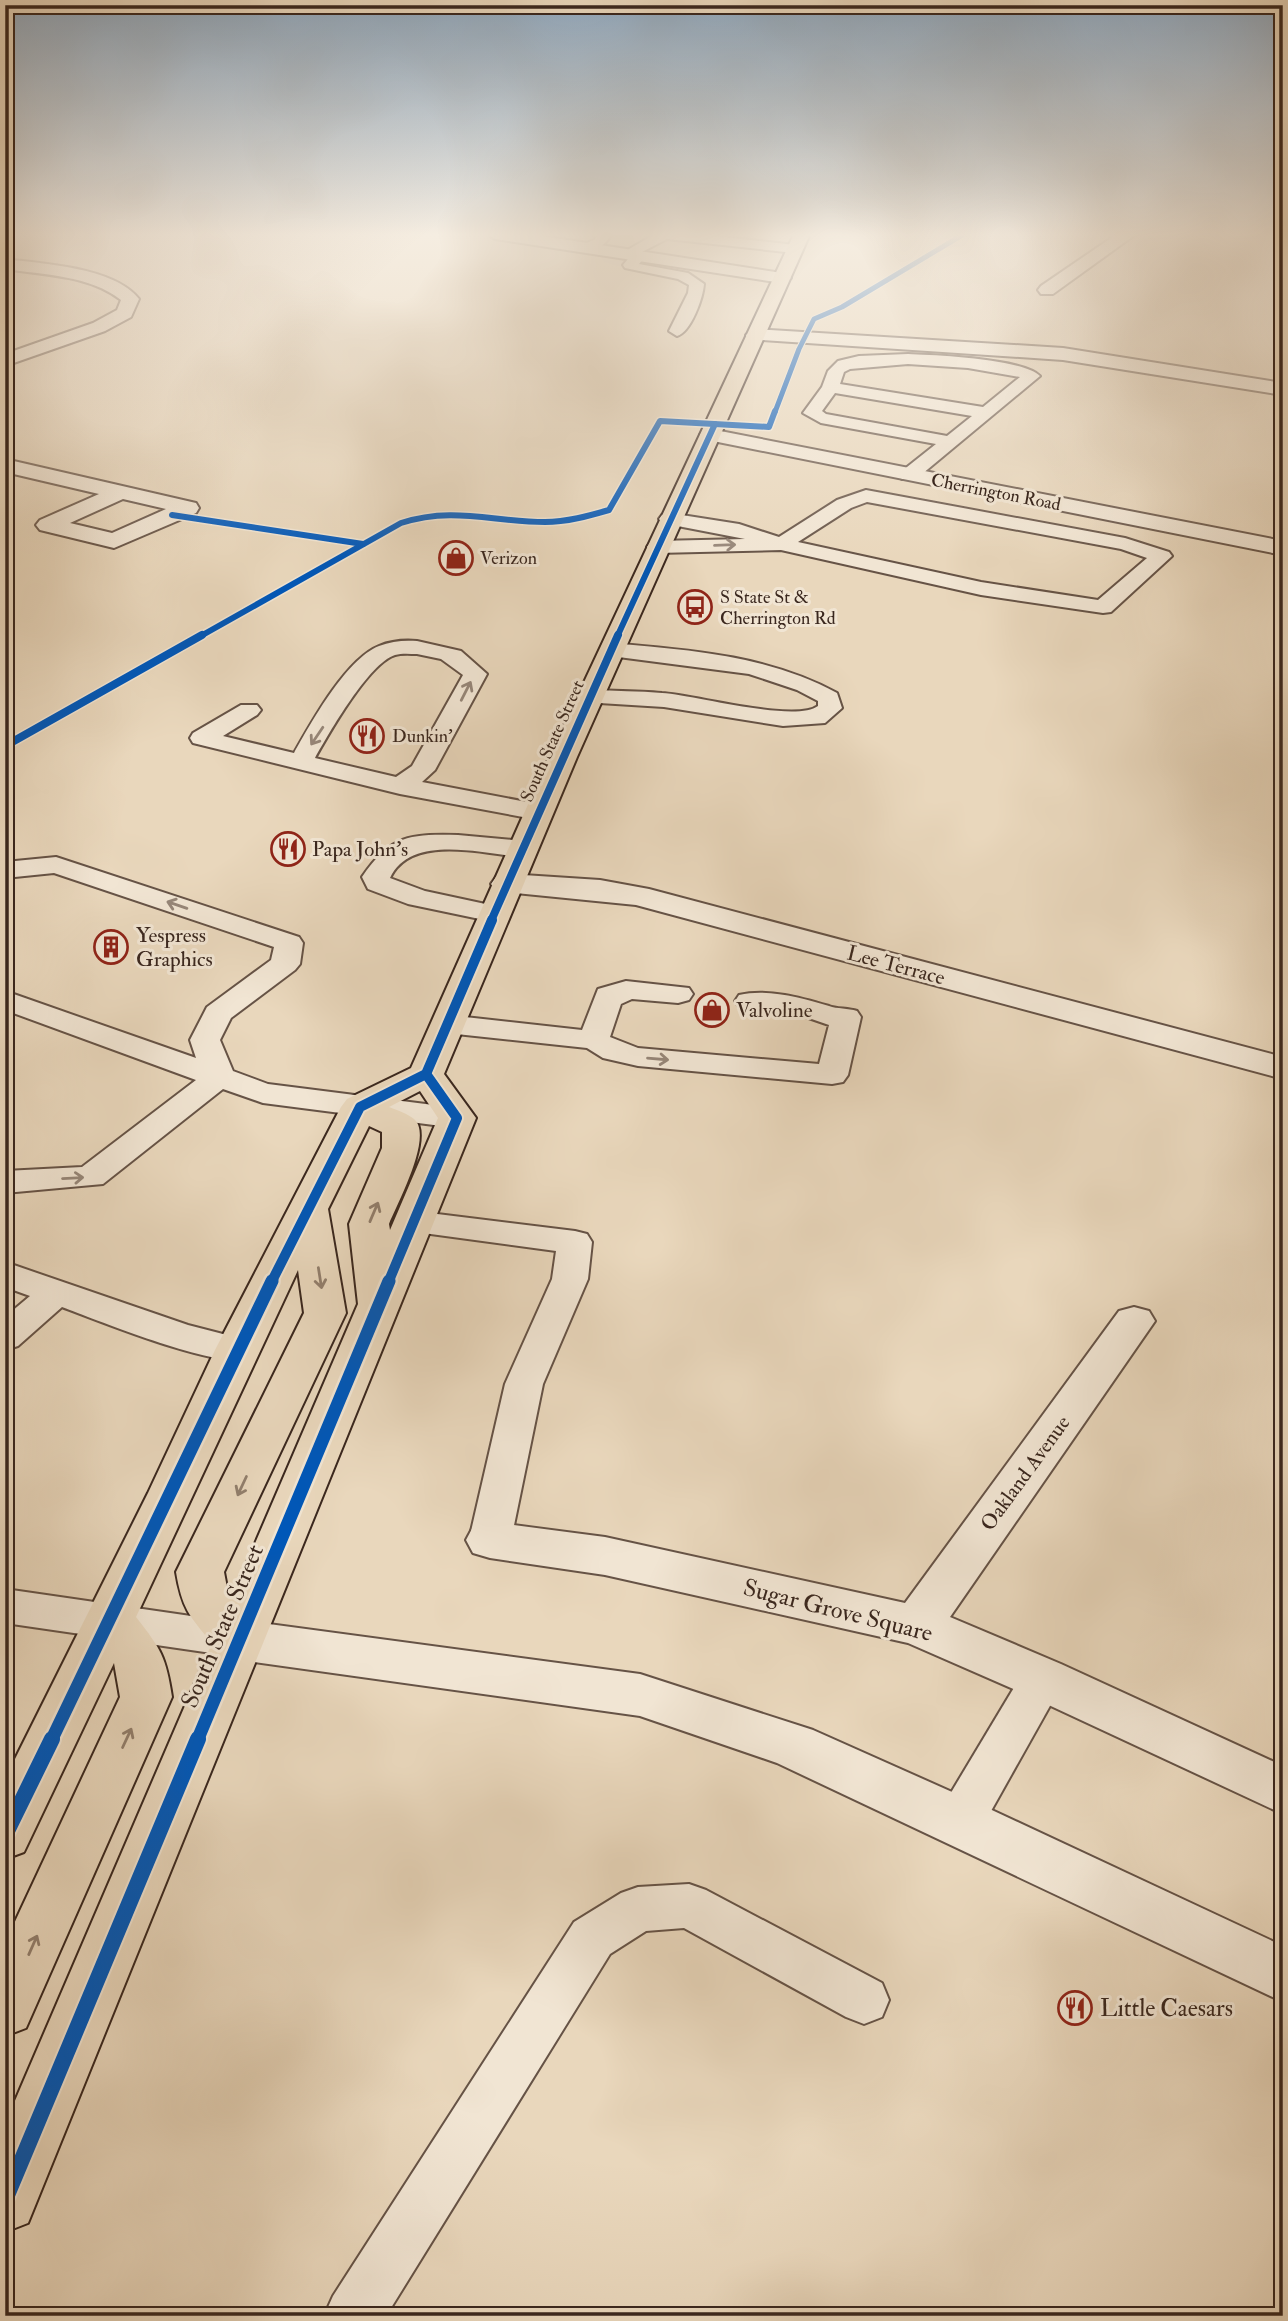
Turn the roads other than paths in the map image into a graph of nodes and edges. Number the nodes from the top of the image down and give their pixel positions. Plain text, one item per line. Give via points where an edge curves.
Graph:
1 (55, 342) edge
2 (752, 342) edge
3 (874, 342) edge
4 (5, 360) edge
5 (830, 387) junction
6 (1283, 389) edge
7 (988, 413) junction
8 (710, 435) junction
9 (952, 442) junction
10 (5, 465) edge
11 (909, 475) junction
12 (121, 492) junction
13 (669, 519) junction
14 (1153, 523) junction
15 (781, 544) junction
16 (1125, 544) junction
17 (657, 547) junction
18 (1283, 548) edge
19 (611, 650) junction
20 (591, 697) junction
21 (249, 709) dead end
22 (301, 762) junction
23 (400, 786) junction
24 (539, 812) junction
25 (523, 849) junction
26 (5, 870) edge
27 (500, 899) junction
28 (5, 1000) edge
29 (677, 1001) dead end
30 (749, 1008) dead end
31 (447, 1024) junction
32 (594, 1040) junction
33 (1283, 1068) edge
34 (426, 1074) junction
35 (219, 1077) junction
36 (360, 1107) junction
37 (457, 1118) junction
38 (5, 1182) edge
39 (310, 1211) junction
40 (413, 1222) junction
41 (5, 1274) edge
42 (56, 1293) junction
43 (379, 1303) junction
44 (1134, 1321) dead end
45 (5, 1337) edge
46 (237, 1350) junction
47 (490, 1540) joint
48 (5, 1606) edge
49 (109, 1620) junction
50 (917, 1625) junction
51 (239, 1640) junction
52 (1044, 1679) junction
53 (1283, 1791) edge
54 (960, 1821) junction
55 (5, 1835) edge
56 (1283, 1975) edge
57 (864, 2000) dead end
58 (5, 2008) edge
59 (5, 2200) edge
60 (353, 2316) edge

1 - 4 street
2 - 8 main road, South State Street
3 - 6 street via 1063,354
5 - 7 lane
5 - 7 lane via 837,369 862,360 920,359 1032,376
5 - 9 lane via 812,413 815,416
7 - 9 lane
8 - 11 street, Cherrington Road
8 - 13 main road, South State Street
9 - 11 lane
10 - 12 street
11 - 14 street, Cherrington Road
12 - 12 street via 85,509 48,525 114,541 188,508
13 - 15 lane via 739,530
13 - 17 main road, South State Street
14 - 16 lane
14 - 18 street, Cherrington Road
15 - 16 lane via 844,504 866,496
15 - 16 lane via 904,573 1103,607 1162,556
17 -> 15 lane
17 - 19 main road, South State Street
19 - 20 main road, South State Street
19 - 20 lane via 767,673 813,688 829,698 830,708 817,718 783,719 664,700
20 - 24 main road, South State Street
21 - 22 lane via 202,738
22 - 23 lane
23 -> 22 lane via 422,770 475,674 449,654 414,648 387,650 377,656 363,668
23 - 24 lane
24 - 25 main road, South State Street
25 - 27 main road, South State Street
25 - 27 lane via 409,846 394,853 376,877 378,883 418,898
35 -> 26 lane via 205,1040 218,1013 285,964 289,943 55,864
27 - 31 main road, South State Street
27 - 33 street, Lee Terrace via 600,890 638,896
28 - 35 lane
29 - 32 lane via 624,1001 609,995
32 -> 30 lane via 638,1057 832,1075 846,1017 802,1020
31 - 32 lane
31 - 34 main road, South State Street
34 - 36 main road
34 - 37 main road
35 - 36 lane via 263,1093
38 -> 35 lane via 91,1177
36 - 37 lane
36 - 39 main road
43 -> 36 main road via 369,1224 401,1148 401,1127
37 - 40 main road, South State Street
39 - 46 main road
39 -> 51 main road via 325,1313 200,1572 205,1600
40 - 43 main road, South State Street
40 - 47 lane via 575,1242 570,1279 524,1384
41 - 42 lane
42 - 45 lane
42 - 46 lane
43 - 51 main road, South State Street
44 - 50 street, Oakland Avenue
46 - 49 main road
47 - 50 street, Sugar Grove Square via 605,1556
48 - 49 lane
49 - 51 lane
49 - 55 main road
58 -> 49 main road via 146,1697 141,1661
50 - 52 street, Sugar Grove Square
51 - 54 street via 640,1695 794,1746
51 - 59 main road, South State Street
52 - 53 street, Sugar Grove Square
52 - 54 lane
54 - 56 street
57 - 60 lane via 689,1906 638,1909 592,1938

